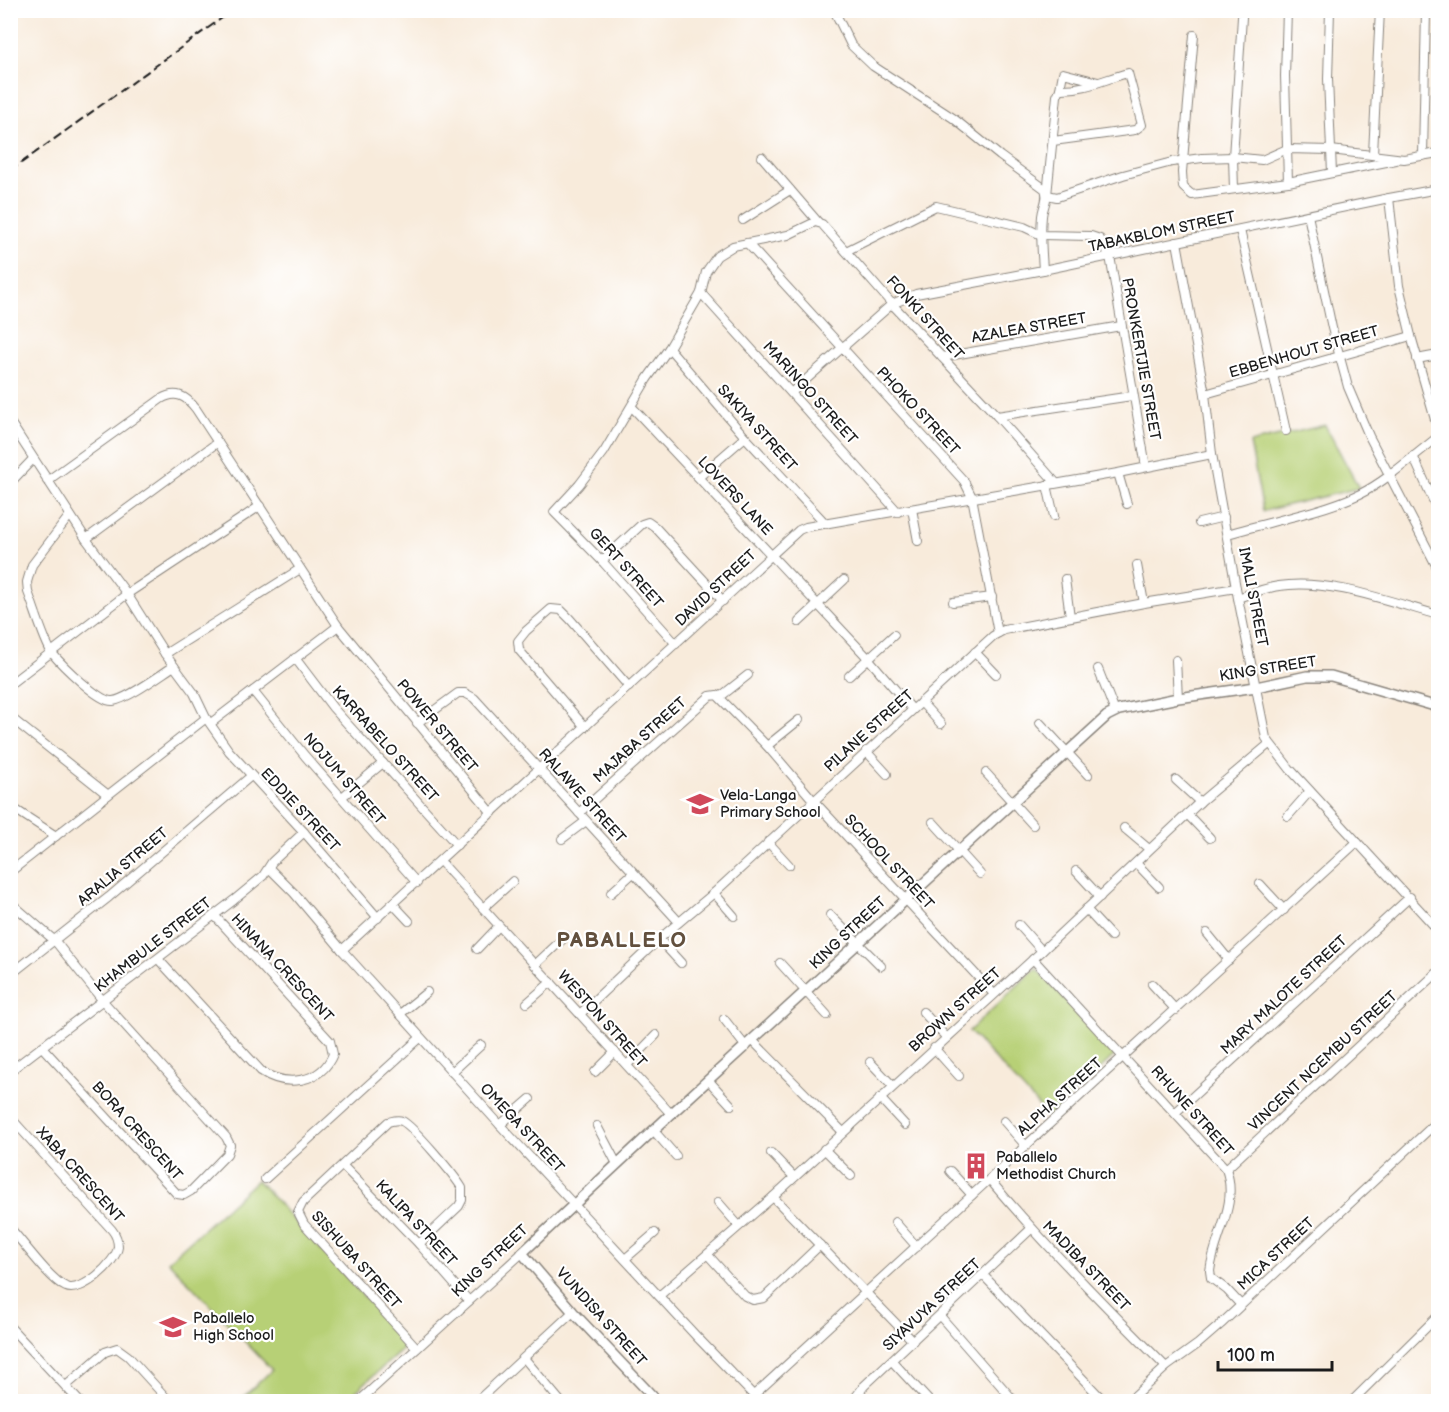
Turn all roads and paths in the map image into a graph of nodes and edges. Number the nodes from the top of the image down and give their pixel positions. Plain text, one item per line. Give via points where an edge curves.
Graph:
1 (834, 10) edge
2 (1287, 10) edge
3 (1330, 10) edge
4 (1380, 10) edge
5 (1426, 10) edge
6 (1242, 16) dead end
7 (1194, 35) dead end
8 (1101, 83) junction
9 (1060, 89) junction
10 (1053, 141) junction
11 (1287, 149) junction
12 (1331, 150) junction
13 (1438, 153) edge
14 (1373, 154) junction
15 (1233, 156) junction
16 (1423, 156) junction
17 (762, 158) dead end
18 (1404, 159) junction
19 (1183, 161) junction
20 (1332, 173) junction
21 (1288, 183) junction
22 (1234, 189) junction
23 (1438, 189) edge
24 (790, 190) junction
25 (1047, 195) junction
26 (1389, 198) junction
27 (1308, 215) junction
28 (743, 220) dead end
29 (819, 222) junction
30 (1239, 230) junction
31 (1041, 235) junction
32 (1177, 242) junction
33 (751, 243) junction
34 (846, 251) junction
35 (1110, 256) junction
36 (1043, 270) junction
37 (701, 293) junction
38 (892, 304) junction
39 (1121, 326) junction
40 (1411, 336) junction
41 (669, 348) junction
42 (841, 348) junction
43 (1438, 355) edge
44 (942, 357) junction
45 (1339, 357) junction
46 (1417, 359) junction
47 (1273, 373) junction
48 (792, 393) junction
49 (1205, 394) junction
50 (1132, 396) junction
51 (632, 407) junction
52 (997, 416) junction
53 (10, 422) edge
54 (1438, 430) edge
55 (1286, 431) dead end
56 (745, 437) junction
57 (1438, 437) edge
58 (218, 442) junction
59 (1212, 454) junction
60 (1413, 456) junction
61 (33, 459) junction
62 (1146, 467) junction
63 (1118, 472) junction
64 (1389, 474) junction
65 (699, 477) junction
66 (47, 481) junction
67 (10, 483) edge
68 (1056, 483) junction
69 (1047, 485) junction
70 (972, 497) junction
71 (1127, 504) dead end
72 (260, 506) junction
73 (912, 509) junction
74 (1438, 511) edge
75 (898, 512) junction
76 (70, 515) junction
77 (1054, 516) dead end
78 (1224, 517) junction
79 (1199, 523) dead end
80 (826, 524) junction
81 (1227, 534) junction
82 (86, 539) junction
83 (918, 541) dead end
84 (771, 555) junction
85 (602, 561) junction
86 (1137, 565) dead end
87 (1438, 568) edge
88 (300, 569) junction
89 (1065, 579) dead end
90 (844, 580) dead end
91 (1236, 588) junction
92 (127, 594) junction
93 (993, 597) junction
94 (1238, 598) junction
95 (723, 601) junction
96 (953, 602) dead end
97 (1144, 603) junction
98 (817, 604) junction
99 (1438, 615) edge
100 (1071, 617) junction
101 (799, 622) dead end
102 (338, 626) junction
103 (998, 633) junction
104 (894, 634) dead end
105 (676, 644) junction
106 (52, 652) junction
107 (975, 652) junction
108 (165, 654) junction
109 (295, 658) junction
110 (868, 658) junction
111 (1176, 660) dead end
112 (174, 666) junction
113 (1098, 669) dead end
114 (996, 674) dead end
115 (748, 675) dead end
116 (849, 676) dead end
117 (10, 684) edge
118 (629, 687) junction
119 (1256, 687) junction
120 (253, 691) junction
121 (720, 697) junction
122 (1178, 698) junction
123 (921, 702) junction
124 (1438, 707) edge
125 (912, 709) junction
126 (1115, 712) junction
127 (10, 717) edge
128 (799, 720) dead end
129 (208, 721) junction
130 (417, 723) junction
131 (1040, 723) dead end
132 (941, 724) dead end
133 (585, 728) junction
134 (1269, 744) junction
135 (767, 746) junction
136 (866, 751) junction
137 (1067, 753) junction
138 (383, 764) junction
139 (540, 770) junction
140 (986, 773) dead end
141 (887, 774) dead end
142 (1088, 775) dead end
143 (251, 776) junction
144 (1176, 780) dead end
145 (1310, 791) junction
146 (108, 795) junction
147 (342, 797) junction
148 (813, 800) junction
149 (1200, 802) junction
150 (1013, 803) junction
151 (10, 806) edge
152 (492, 813) junction
153 (579, 813) junction
154 (1187, 814) junction
155 (1288, 816) dead end
156 (586, 821) junction
157 (933, 822) dead end
158 (1034, 825) dead end
159 (1124, 828) dead end
160 (304, 832) junction
161 (56, 836) junction
162 (1210, 838) dead end
163 (562, 839) dead end
164 (768, 842) junction
165 (1357, 842) junction
166 (458, 845) junction
167 (1149, 849) junction
168 (960, 852) junction
169 (441, 861) junction
170 (1136, 862) junction
171 (789, 865) dead end
172 (269, 868) junction
173 (1076, 871) dead end
174 (10, 872) edge
175 (633, 873) junction
176 (980, 874) dead end
177 (513, 880) dead end
178 (417, 883) junction
179 (1260, 884) dead end
180 (1159, 887) dead end
181 (714, 892) junction
182 (611, 893) dead end
183 (1100, 897) junction
184 (1410, 897) junction
185 (906, 900) junction
186 (10, 902) edge
187 (393, 904) junction
188 (483, 908) junction
189 (1086, 909) junction
190 (1284, 910) junction
191 (214, 915) junction
192 (830, 915) dead end
193 (734, 916) dead end
194 (378, 918) junction
195 (409, 921) dead end
196 (679, 922) junction
197 (499, 926) junction
198 (1019, 926) dead end
199 (1438, 930) edge
200 (1207, 933) dead end
201 (566, 936) dead end
202 (1111, 936) dead end
203 (659, 939) junction
204 (56, 941) junction
205 (859, 943) junction
206 (477, 949) dead end
207 (342, 950) junction
208 (1042, 951) junction
209 (158, 959) junction
210 (1033, 959) junction
211 (1229, 960) junction
212 (681, 963) dead end
213 (780, 963) dead end
214 (535, 965) junction
215 (881, 966) dead end
216 (1438, 972) edge
217 (10, 975) edge
218 (550, 982) junction
219 (1152, 984) dead end
220 (427, 992) dead end
221 (806, 992) junction
222 (993, 993) junction
223 (103, 1001) junction
224 (527, 1003) dead end
225 (1176, 1010) junction
226 (923, 1012) dead end
227 (400, 1014) junction
228 (580, 1014) junction
229 (827, 1016) dead end
230 (724, 1019) dead end
231 (656, 1035) dead end
232 (946, 1037) junction
233 (420, 1038) junction
234 (749, 1043) junction
235 (481, 1045) dead end
236 (42, 1047) junction
237 (934, 1048) junction
238 (615, 1052) junction
239 (1124, 1057) junction
240 (870, 1062) dead end
241 (627, 1065) junction
242 (10, 1071) edge
243 (452, 1072) junction
244 (595, 1072) dead end
245 (959, 1076) dead end
246 (709, 1081) junction
247 (893, 1086) junction
248 (880, 1098) junction
249 (530, 1099) dead end
250 (731, 1105) dead end
251 (1176, 1112) junction
252 (671, 1114) junction
253 (10, 1117) edge
254 (1004, 1121) dead end
255 (1438, 1121) edge
256 (500, 1125) junction
257 (597, 1125) dead end
258 (905, 1125) dead end
259 (654, 1131) junction
260 (843, 1131) junction
261 (1026, 1146) junction
262 (824, 1149) junction
263 (771, 1153) dead end
264 (676, 1156) dead end
265 (617, 1164) junction
266 (343, 1166) junction
267 (1226, 1169) junction
268 (950, 1171) dead end
269 (851, 1176) dead end
270 (794, 1177) junction
271 (265, 1179) dead end
272 (990, 1180) junction
273 (972, 1195) junction
274 (773, 1197) junction
275 (718, 1202) dead end
276 (574, 1204) junction
277 (895, 1222) dead end
278 (739, 1226) junction
279 (10, 1228) edge
280 (1031, 1229) junction
281 (655, 1233) dead end
282 (419, 1244) junction
283 (820, 1245) junction
284 (917, 1247) junction
285 (522, 1253) junction
286 (708, 1255) junction
287 (625, 1259) junction
288 (983, 1275) junction
289 (867, 1293) junction
290 (659, 1296) junction
291 (469, 1301) junction
292 (1241, 1305) junction
293 (573, 1312) junction
294 (940, 1316) junction
295 (1438, 1316) edge
296 (10, 1327) edge
297 (913, 1341) junction
298 (417, 1348) junction
299 (524, 1358) junction
300 (892, 1361) junction
301 (1166, 1367) junction
302 (66, 1386) junction
303 (757, 1398) edge
304 (80, 1401) edge
305 (170, 1401) edge
306 (358, 1401) edge
307 (476, 1401) edge
308 (561, 1401) edge
309 (658, 1401) edge
310 (852, 1401) edge
311 (930, 1401) edge
312 (1015, 1401) edge
313 (1105, 1401) edge
314 (1128, 1401) edge
315 (1351, 1401) edge

1 - 25 street via 851,45 873,66 953,118 1041,185
2 - 11 street
3 - 12 street
4 - 14 street
5 - 16 street
6 - 15 street
7 - 19 street
8 - 9 street
8 - 9 street via 1063,73
8 - 10 street via 1128,73 1142,126
9 - 10 street
10 - 25 street
11 - 12 street
11 - 15 street via 1262,160
11 - 21 street
12 - 14 street
12 - 20 street
13 - 16 street
14 - 18 street
15 - 19 street
15 - 22 street
16 - 18 street
17 - 24 street, FONKI STREET
18 - 20 street
19 - 22 street via 1183,188 1192,195
19 - 25 street via 1057,197
20 - 21 street
21 - 22 street
23 - 26 street, TABAKBLOM STREET
24 - 28 street
24 - 29 street, FONKI STREET
25 - 31 street
26 - 27 street, TABAKBLOM STREET
26 - 40 street via 1399,286
27 - 30 street, TABAKBLOM STREET
27 - 45 street
29 - 33 street via 788,235
29 - 34 street, FONKI STREET
30 - 32 street, TABAKBLOM STREET
30 - 47 street
31 - 34 street via 1024,227 936,206
31 - 35 street via 1096,237
31 - 36 street
32 - 35 street, TABAKBLOM STREET
32 - 49 street, IMALI STREET
33 - 37 street via 728,248 717,256 706,272
33 - 42 street, PHOKO STREET
34 - 38 street, FONKI STREET
35 - 36 street, TABAKBLOM STREET
35 - 39 street, PRONKERTJIE STREET
36 - 38 street, TABAKBLOM STREET via 916,294
37 - 41 street
37 - 48 street, MARINGO STREET
38 - 42 street, TABAKBLOM STREET
38 - 44 street, FONKI STREET
39 - 44 street, AZALEA STREET
39 - 50 street, PRONKERTJIE STREET
40 - 45 street, EBBENHOUT STREET
40 - 46 street
41 - 51 street
41 - 56 street, SAKIYA STREET
42 - 48 street, TABAKBLOM STREET
42 - 70 street, PHOKO STREET via 960,476
43 - 46 street
44 - 52 street, FONKI STREET
45 - 47 street, EBBENHOUT STREET
45 - 64 street via 1351,395
46 - 54 street
47 - 49 street, EBBENHOUT STREET
47 - 55 street
48 - 75 street, MARINGO STREET
49 - 59 street, IMALI STREET
50 - 52 street
50 - 62 street, PRONKERTJIE STREET
51 - 65 street, LOVERS LANE
51 - 85 street, GERT STREET via 604,452 555,512
52 - 68 street, FONKI STREET
53 - 61 street, EDDIE STREET
56 - 65 street
56 - 80 street, SAKIYA STREET
57 - 60 street
58 - 66 street, POWER STREET via 190,400 169,395
58 - 72 street, POWER STREET
58 - 82 street
59 - 62 street, DAVID STREET
59 - 78 street, IMALI STREET
60 - 64 street
60 - 74 street
61 - 66 street, EDDIE STREET
61 - 67 street
62 - 63 street, DAVID STREET
63 - 68 street, DAVID STREET
63 - 71 street
64 - 81 street via 1350,498
64 - 87 street
65 - 84 street, LOVERS LANE
66 - 76 street, EDDIE STREET
68 - 69 street, DAVID STREET
69 - 70 street, DAVID STREET
69 - 77 street
70 - 73 street, DAVID STREET
70 - 93 street, PHOKO STREET
72 - 88 street, POWER STREET
72 - 92 street
73 - 75 street, DAVID STREET
73 - 83 street
75 - 80 street, DAVID STREET
76 - 82 street, EDDIE STREET
76 - 106 street via 32,565 27,582
78 - 79 street
78 - 81 street, IMALI STREET
80 - 84 street, DAVID STREET via 799,530
81 - 91 street, IMALI STREET
82 - 92 street, EDDIE STREET
84 - 95 street, DAVID STREET
84 - 98 street, LOVERS LANE
85 - 95 street via 648,522
85 - 105 street, GERT STREET
86 - 97 street
88 - 102 street, POWER STREET
88 - 108 street
89 - 100 street
90 - 98 street
91 - 94 street, IMALI STREET
91 - 97 street, PILANE STREET
92 - 106 street
92 - 108 street, EDDIE STREET
93 - 96 street
93 - 103 street, PHOKO STREET
94 - 99 street via 1281,585 1306,585 1346,590
94 - 119 street, IMALI STREET
95 - 105 street, DAVID STREET
97 - 100 street, PILANE STREET
98 - 101 street
98 - 110 street, LOVERS LANE
100 - 103 street, PILANE STREET
102 - 109 street
102 - 130 street, POWER STREET
103 - 107 street, PILANE STREET
104 - 110 street
105 - 118 street, DAVID STREET
106 - 112 street via 103,700 122,698
106 - 117 street
107 - 114 street
107 - 123 street, PILANE STREET
108 - 112 street, EDDIE STREET
109 - 120 street
109 - 138 street, KARRABELO STREET
110 - 116 street
110 - 125 street, LOVERS LANE
111 - 122 street
112 - 129 street, EDDIE STREET
113 - 126 street
115 - 121 street
118 - 133 street, DAVID STREET
118 - 133 street via 558,609 548,611 520,636 518,645 534,668
119 - 122 street, KING STREET
119 - 124 street, KING STREET via 1323,675
119 - 134 street, IMALI STREET
120 - 129 street
120 - 147 street, NOJUM STREET
121 - 135 street, SCHOOL STREET
121 - 153 street, MAJABA STREET via 710,696
122 - 126 street, KING STREET
123 - 125 street, PILANE STREET
123 - 132 street
125 - 136 street, PILANE STREET
126 - 137 street, KING STREET
127 - 146 street
128 - 135 street
129 - 143 street, EDDIE STREET
129 - 146 street
130 - 139 street, RALAWE STREET via 463,692 478,701
130 - 152 street, POWER STREET
131 - 137 street
133 - 139 street, DAVID STREET
134 - 145 street, IMALI STREET
134 - 149 street, BROWN STREET
135 - 148 street, SCHOOL STREET
136 - 141 street
136 - 148 street, PILANE STREET
137 - 142 street
137 - 150 street, KING STREET
138 - 147 street
138 - 166 street, KARRABELO STREET
139 - 152 street, DAVID STREET
139 - 153 street, RALAWE STREET
140 - 150 street
143 - 160 street, EDDIE STREET
143 - 204 street, ARALIA STREET
144 - 149 street
145 - 155 street
145 - 165 street, IMALI STREET
146 - 161 street
147 - 178 street, NOJUM STREET
148 - 164 street, PILANE STREET
148 - 185 street, SCHOOL STREET
149 - 154 street, BROWN STREET
150 - 158 street
150 - 168 street, KING STREET
151 - 161 street
152 - 166 street, DAVID STREET
153 - 156 street, RALAWE STREET
154 - 162 street
154 - 167 street, BROWN STREET
156 - 163 street
156 - 175 street, RALAWE STREET
157 - 168 street
159 - 167 street
160 - 172 street, KHAMBULE STREET
160 - 194 street, EDDIE STREET
161 - 174 street
164 - 171 street
164 - 181 street, PILANE STREET
165 - 184 street, IMALI STREET
165 - 190 street, ALPHA STREET
166 - 169 street, DAVID STREET
167 - 170 street, BROWN STREET
168 - 176 street
168 - 185 street, KING STREET
169 - 178 street, DAVID STREET
169 - 188 street, WESTON STREET
170 - 180 street
170 - 183 street, BROWN STREET
172 - 191 street, KHAMBULE STREET
172 - 207 street, OMEGA STREET
173 - 183 street
175 - 182 street
175 - 196 street, RALAWE STREET
177 - 188 street
178 - 187 street, DAVID STREET
179 - 190 street
181 - 193 street
181 - 196 street, PILANE STREET
183 - 189 street, BROWN STREET
184 - 199 street, IMALI STREET
184 - 251 street, MARY MALOTE STREET
185 - 205 street, KING STREET
185 - 222 street, SCHOOL STREET
186 - 204 street
187 - 194 street, DAVID STREET
187 - 195 street
188 - 197 street, WESTON STREET
189 - 202 street
189 - 208 street, BROWN STREET
190 - 211 street, ALPHA STREET
191 - 209 street, KHAMBULE STREET
191 - 209 street, HINANA CRESCENT via 330,1041 332,1058 318,1072 295,1082 275,1079 261,1071
192 - 205 street
194 - 207 street, DAVID STREET
196 - 203 street, PILANE STREET
197 - 206 street
197 - 214 street, WESTON STREET
198 - 208 street
200 - 211 street
201 - 214 street
203 - 212 street
203 - 228 street, PILANE STREET
204 - 217 street, ARALIA STREET
204 - 223 street
205 - 215 street
205 - 221 street, KING STREET
207 - 227 street, OMEGA STREET
208 - 210 street, BROWN STREET
209 - 223 street, KHAMBULE STREET
210 - 222 street, BROWN STREET
210 - 239 street, RHUNE STREET
211 - 225 street, ALPHA STREET
213 - 221 street
214 - 218 street, WESTON STREET
216 - 267 street, VINCENT NCEMBU STREET
218 - 224 street
218 - 228 street, WESTON STREET
219 - 225 street
220 - 227 street
221 - 229 street
221 - 234 street, KING STREET
222 - 232 street, BROWN STREET
223 - 236 street, KHAMBULE STREET
223 - 236 street, BORA CRESCENT via 229,1143 227,1154 191,1191 181,1195 174,1192
225 - 239 street, ALPHA STREET
226 - 232 street
227 - 233 street, OMEGA STREET
228 - 238 street, WESTON STREET
230 - 234 street
231 - 241 street
232 - 237 street, BROWN STREET
233 - 243 street, OMEGA STREET
233 - 271 street
234 - 246 street, KING STREET
234 - 260 street
235 - 243 street
236 - 242 street, KHAMBULE STREET
237 - 245 street
237 - 247 street, BROWN STREET
238 - 241 street, WESTON STREET
238 - 244 street
239 - 251 street, RHUNE STREET
239 - 261 street, ALPHA STREET
240 - 247 street
241 - 252 street, WESTON STREET
243 - 256 street, OMEGA STREET
246 - 250 street
246 - 252 street, KING STREET
247 - 248 street, BROWN STREET
248 - 258 street
248 - 260 street, BROWN STREET
249 - 256 street
251 - 267 street, RHUNE STREET
252 - 259 street, KING STREET
253 - 279 street, XABA CRESCENT via 112,1230 118,1249 87,1284 72,1289 55,1279
254 - 261 street
255 - 292 street, MICA STREET
256 - 276 street, OMEGA STREET
257 - 265 street
259 - 264 street
259 - 265 street, KING STREET
260 - 262 street, BROWN STREET
261 - 272 street, ALPHA STREET
262 - 269 street
262 - 270 street, BROWN STREET
263 - 270 street
265 - 276 street, KING STREET
266 - 282 street, KALIPA STREET
266 - 282 street, SISHUBA STREET via 388,1122 405,1123 462,1188 459,1206
266 - 298 street, SISHUBA STREET via 300,1205 300,1218
267 - 292 street, RHUNE STREET via 1230,1179 1228,1212 1210,1271 1211,1278
268 - 273 street
270 - 274 street, BROWN STREET
272 - 273 street, ALPHA STREET
272 - 280 street, MADIBA STREET
273 - 284 street, ALPHA STREET
274 - 278 street, BROWN STREET
274 - 283 street
275 - 278 street
276 - 285 street, KING STREET
276 - 287 street, OMEGA STREET
277 - 284 street
278 - 286 street, BROWN STREET
280 - 288 street, SIYAVUYA STREET
280 - 301 street, MADIBA STREET
281 - 287 street
282 - 291 street, KALIPA STREET
283 - 286 street via 764,1298 757,1300 745,1296
283 - 289 street
284 - 289 street, ALPHA STREET
285 - 291 street, KING STREET
285 - 293 street, VUNDISA STREET
286 - 290 street, BROWN STREET
287 - 290 street, OMEGA STREET
288 - 294 street, SIYAVUYA STREET
288 - 313 street
289 - 297 street
289 - 303 street, ALPHA STREET
290 - 303 street, OMEGA STREET
291 - 298 street, KING STREET
292 - 301 street, MICA STREET
293 - 299 street
293 - 309 street, VUNDISA STREET
294 - 297 street, SIYAVUYA STREET
294 - 312 street
295 - 315 street
296 - 302 street
297 - 300 street, SIYAVUYA STREET
298 - 306 street, KING STREET
299 - 307 street
299 - 308 street
300 - 310 street, SIYAVUYA STREET
300 - 311 street
301 - 314 street, MICA STREET
302 - 304 street
302 - 305 street via 105,1352 117,1348

